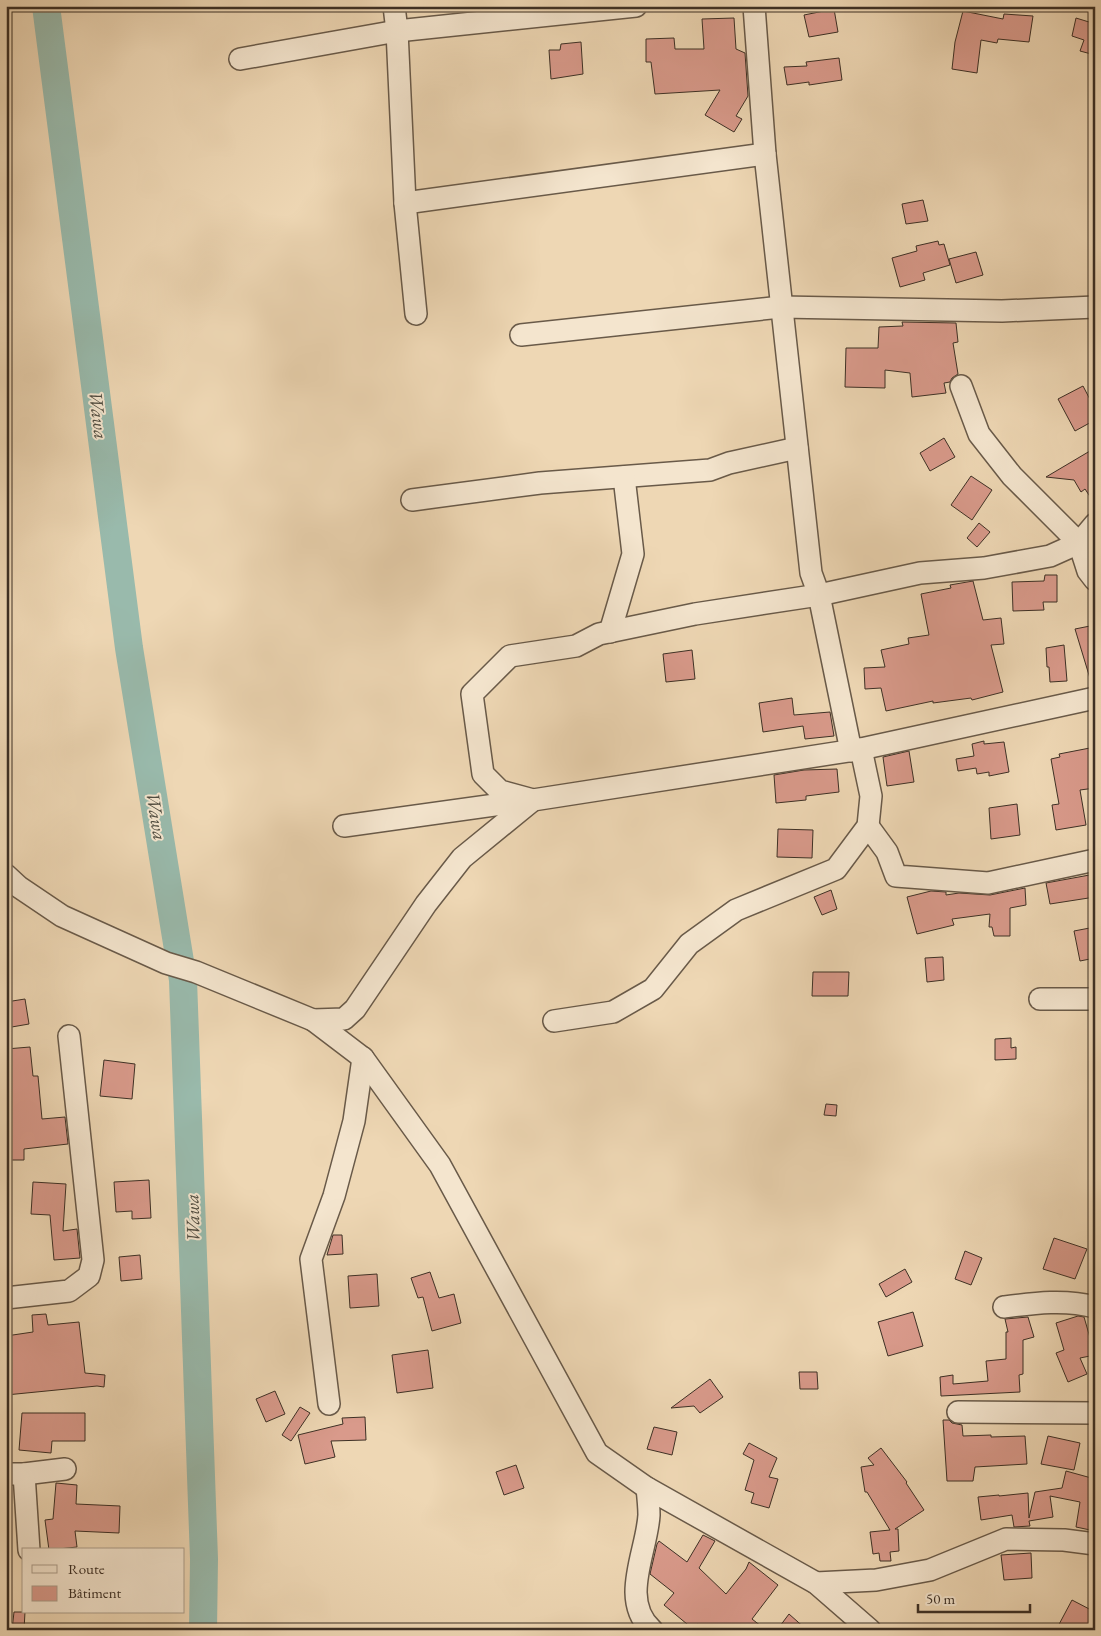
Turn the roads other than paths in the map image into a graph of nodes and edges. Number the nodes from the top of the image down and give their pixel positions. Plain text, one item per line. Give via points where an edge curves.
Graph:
1 (394, 6) edge
2 (636, 6) edge
3 (754, 6) edge
4 (397, 31) junction
5 (240, 59) dead end
6 (765, 154) junction
7 (405, 203) junction
8 (781, 307) junction
9 (1095, 307) edge
10 (416, 314) dead end
11 (521, 335) dead end
12 (961, 386) dead end
13 (796, 448) junction
14 (624, 476) junction
15 (412, 500) dead end
16 (1095, 524) edge
17 (1079, 543) junction
18 (1095, 580) edge
19 (819, 595) junction
20 (610, 632) junction
21 (1095, 698) edge
22 (856, 750) junction
23 (533, 800) junction
24 (344, 826) dead end
25 (868, 826) junction
26 (1095, 860) edge
27 (11, 886) edge
28 (1040, 999) dead end
29 (1095, 999) edge
30 (313, 1020) junction
31 (554, 1021) dead end
32 (69, 1036) dead end
33 (362, 1058) junction
34 (6, 1298) edge
35 (1004, 1307) dead end
36 (1095, 1307) edge
37 (329, 1404) dead end
38 (958, 1412) dead end
39 (1095, 1413) edge
40 (65, 1469) dead end
41 (15, 1474) edge
42 (647, 1488) junction
43 (1095, 1544) edge
44 (29, 1548) edge
45 (816, 1583) junction
46 (652, 1630) edge
47 (870, 1630) edge

1 - 4 street
2 - 4 street
3 - 6 street
4 - 5 street
4 - 7 street
6 - 7 street
6 - 8 street
7 - 10 street
8 - 9 street via 1002,311
8 - 11 street
8 - 13 street
12 - 17 street via 979,434 1012,476
13 - 14 street via 710,470
13 - 19 street via 811,573
14 - 15 street
14 - 20 street via 633,554
16 - 17 street
17 - 18 street via 1088,571
17 - 19 street via 1050,556 984,568 920,573
19 - 20 street via 695,614
19 - 22 street
20 - 23 street via 576,646 510,656 472,694 482,774 500,791
21 - 22 street
22 - 23 street
22 - 25 street via 871,796
23 - 24 street
23 - 30 street via 462,858 344,1019
25 - 26 street via 887,852 896,876 988,883
25 - 31 street via 836,869 736,910 689,944 652,989 612,1012
27 - 30 street via 62,916 166,963
28 - 29 street
30 - 33 street
32 - 34 street via 93,1260 89,1276 69,1291
33 - 37 street via 354,1121 334,1196 311,1259
33 - 42 street via 440,1165 597,1453
35 - 36 street via 1040,1302 1080,1303
38 - 39 street
40 - 41 street
41 - 44 street
42 - 45 street
42 - 46 street via 649,1515 636,1578 638,1610
43 - 45 street via 1006,1539 930,1570 876,1580
45 - 47 street

